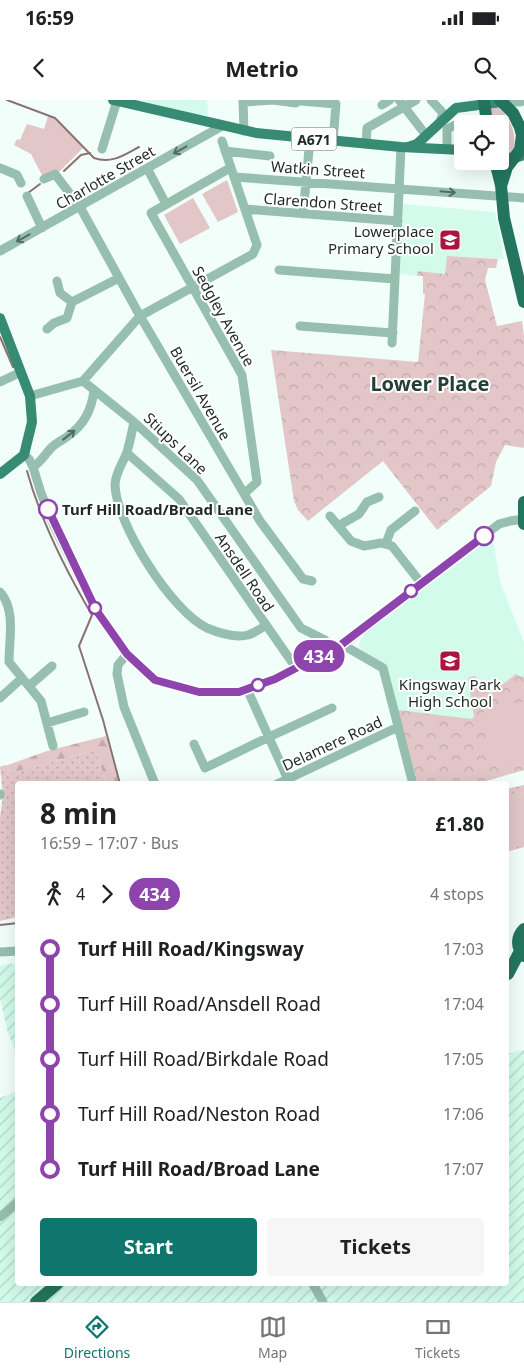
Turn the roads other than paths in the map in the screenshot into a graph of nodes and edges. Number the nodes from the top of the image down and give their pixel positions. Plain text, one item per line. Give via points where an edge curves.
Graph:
1 (115, 100) edge
2 (390, 100) edge
3 (416, 100) edge
4 (243, 101) edge
5 (432, 101) edge
6 (484, 102) edge
7 (514, 103) edge
8 (401, 104) edge
9 (382, 105) dead end
10 (463, 105) edge
11 (486, 115) edge
12 (440, 122) junction
13 (222, 126) junction
14 (454, 126) edge
15 (244, 131) junction
16 (425, 132) junction
17 (523, 135) edge
18 (310, 139) junction
19 (222, 141) dead end
20 (332, 141) junction
21 (366, 144) junction
22 (404, 147) junction
23 (102, 148) dead end
24 (442, 149) junction
25 (454, 150) edge
26 (226, 151) junction
27 (270, 156) dead end
28 (519, 157) edge
29 (0, 168) edge
30 (147, 168) junction
31 (230, 168) junction
32 (497, 170) edge
33 (234, 177) junction
34 (44, 180) dead end
35 (306, 182) junction
36 (21, 183) dead end
37 (399, 188) junction
38 (501, 191) junction
39 (27, 196) dead end
40 (524, 198) edge
41 (166, 204) junction
42 (80, 207) junction
43 (245, 210) junction
44 (303, 214) junction
45 (398, 221) junction
46 (42, 228) junction
47 (0, 251) edge
48 (280, 270) dead end
49 (119, 278) junction
50 (395, 278) junction
51 (57, 281) dead end
52 (193, 287) junction
53 (72, 302) junction
54 (524, 302) edge
55 (140, 316) junction
56 (0, 318) edge
57 (300, 326) dead end
58 (47, 329) dead end
59 (393, 333) junction
60 (392, 343) dead end
61 (21, 372) junction
62 (83, 381) junction
63 (0, 382) edge
64 (94, 390) junction
65 (30, 396) junction
66 (134, 422) junction
67 (127, 453) junction
68 (24, 455) junction
69 (33, 467) junction
70 (0, 474) edge
71 (244, 493) junction
72 (379, 497) dead end
73 (524, 502) edge
74 (415, 511) dead end
75 (330, 516) dead end
76 (524, 519) edge
77 (524, 524) edge
78 (338, 526) junction
79 (386, 543) junction
80 (312, 581) dead end
81 (421, 583) junction
82 (0, 592) edge
83 (265, 626) junction
84 (342, 644) junction
85 (331, 650) junction
86 (127, 654) junction
87 (52, 666) dead end
88 (296, 668) junction
89 (22, 678) junction
90 (29, 686) junction
91 (247, 689) junction
92 (0, 698) edge
93 (332, 708) dead end
94 (84, 712) dead end
95 (47, 723) junction
96 (398, 727) junction
97 (269, 737) junction
98 (194, 744) dead end
99 (53, 746) dead end
100 (155, 781) edge
101 (289, 781) edge
102 (412, 781) edge
103 (524, 929) edge
104 (15, 951) edge
105 (0, 952) edge
106 (523, 956) edge
107 (509, 972) edge
108 (15, 1204) edge
109 (0, 1217) edge
110 (55, 1286) edge
111 (314, 1286) edge
112 (36, 1302) edge
113 (322, 1302) edge

1 - 13 main road, A671
1 - 23 street
2 - 9 street
3 - 8 street
4 - 15 street
4 - 20 street via 336,104
5 - 10 street via 445,107
5 - 12 street via 443,113
6 - 7 main road
6 - 10 main road
6 - 11 highway
7 - 17 highway
8 - 16 street
8 - 21 street via 367,128
10 - 12 main road
12 - 16 main road
13 - 15 main road, A671
13 -> 30 street, Charlotte Street
14 - 24 street via 447,129
15 - 18 main road, A671
16 - 22 main road via 417,144
16 - 24 main road via 430,143
17 - 28 highway
18 - 20 main road, A671
18 - 35 street
19 - 26 street
20 - 21 main road, A671
21 - 22 main road, A671
22 - 24 main road, A671
22 - 37 street
24 - 25 main road, A671
26 - 27 street
26 - 31 street
28 - 38 highway via 507,166
29 - 36 street via 17,175
30 - 41 street
30 - 42 street, Charlotte Street
31 - 33 street
31 - 41 street
32 - 38 highway
33 - 35 street, Watkin Street
33 - 43 street
34 - 42 street, Buersil Avenue via 55,174
35 - 37 street, Watkin Street
35 - 44 street
37 -> 38 street, Watkin Street
37 - 45 street
38 - 40 street, Watkin Street
38 - 54 highway via 504,218
39 - 46 street
41 - 52 street, Sedgley Avenue via 152,213
42 - 46 street, Charlotte Street
42 - 49 street, Buersil Avenue
43 - 44 street, Clarendon Street
43 - 52 street via 257,245 252,254
44 - 45 street, Clarendon Street
45 - 50 street
46 -> 47 street, Charlotte Street
48 - 50 street
49 - 53 street
49 - 55 street, Buersil Avenue
50 - 59 street
51 - 53 street via 60,293
52 - 55 street
52 - 71 street, Sedgley Avenue via 242,375 257,482
53 - 58 street via 67,318
55 - 62 street
55 - 71 street, Buersil Avenue
56 - 61 main road
57 - 59 street
59 - 60 street
61 - 63 street
61 - 65 main road
62 - 64 street, Stiups Lane
62 - 65 street
64 - 66 street, Stiups Lane
69 -> 64 street via 41,462 52,446 86,420
65 - 68 main road via 32,422
66 - 67 street
66 - 85 street, Stiups Lane via 197,480 301,628 325,640
67 - 83 street, Ansdell Road via 179,499
67 - 83 street via 115,482 128,532 185,613 206,628 228,635 248,635
68 - 69 street
68 - 70 main road
69 - 86 street via 54,526 96,610
71 - 80 street, Buersil Avenue via 303,579
72 - 78 street via 366,502 359,514
73 - 76 highway
74 - 79 street via 409,521 391,530
75 - 78 street
76 - 77 highway
76 - 81 street via 499,524
78 - 79 street via 351,541 364,546
79 - 81 street via 392,546
81 - 84 street
82 - 89 street via 10,614 9,662
83 - 88 street, Ansdell Road
84 - 85 street
84 - 96 street via 383,668
85 - 88 street
86 - 91 street via 155,680 199,692
86 - 100 street via 118,665 117,674 124,707
87 - 90 street
88 - 91 street
89 - 90 street
89 - 92 street
90 - 95 street via 41,701
91 - 97 street
93 - 97 street
94 - 95 street
95 - 99 street
96 - 101 street, Delamere Road
96 - 102 street
97 - 98 street via 205,768
97 - 101 street
103 - 106 highway via 518,940
104 - 105 street
106 - 107 highway
108 - 109 street
110 - 112 highway
111 - 113 street

